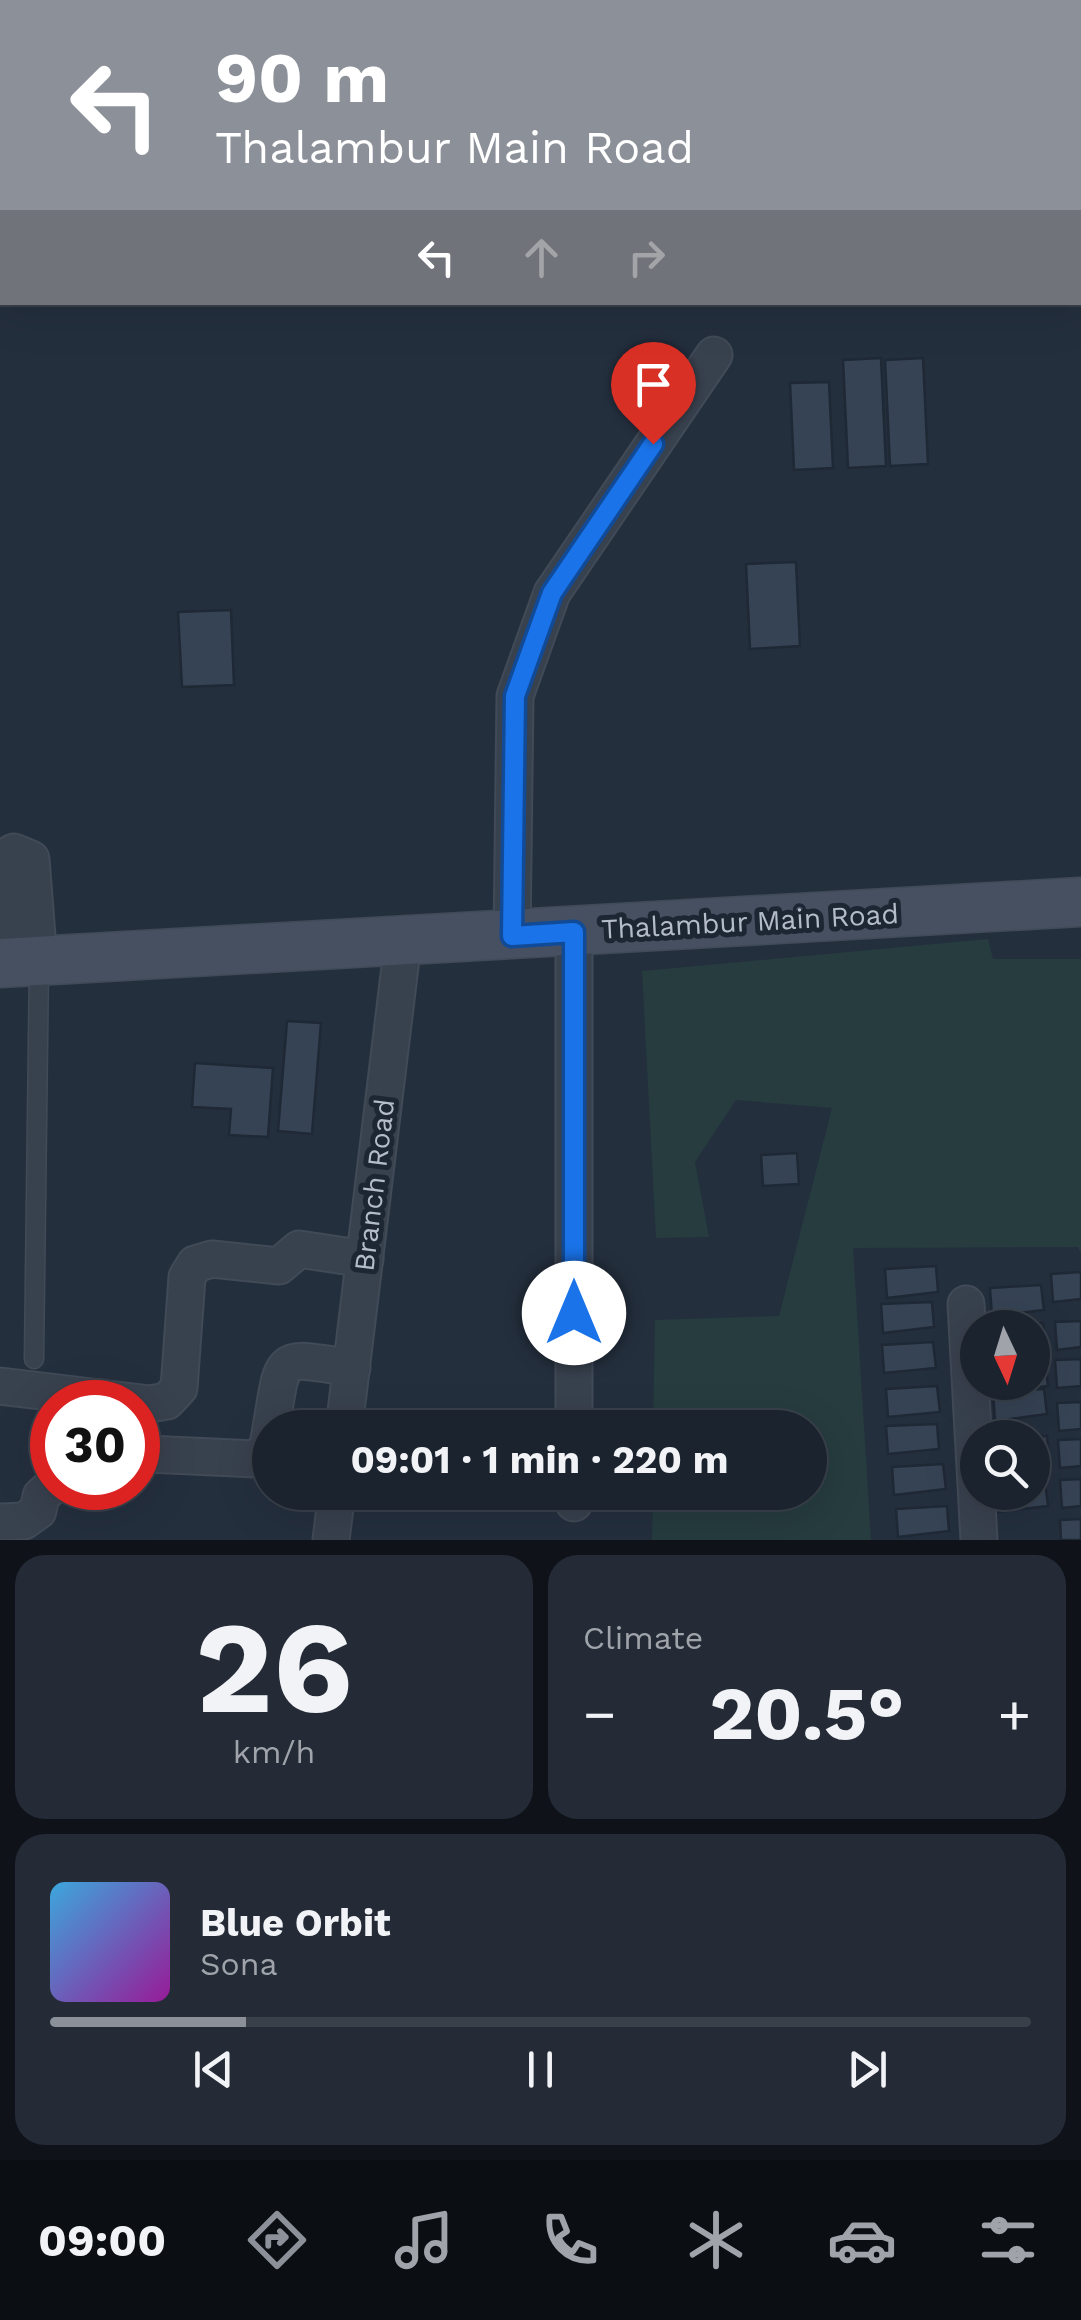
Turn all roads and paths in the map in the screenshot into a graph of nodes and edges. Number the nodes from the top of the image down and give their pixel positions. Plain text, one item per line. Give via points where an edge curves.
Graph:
1 (714, 356) dead end
2 (14, 840) dead end
3 (1081, 902) edge
4 (574, 932) junction
5 (512, 936) junction
6 (402, 942) junction
7 (14, 963) edge
8 (365, 1259) junction
9 (966, 1304) dead end
10 (34, 1359) dead end
11 (352, 1368) junction
12 (0, 1386) edge
13 (30, 1390) edge
14 (160, 1402) edge
15 (274, 1410) edge
16 (346, 1410) edge
17 (574, 1410) edge
18 (160, 1459) edge
19 (252, 1459) edge
20 (38, 1510) edge
21 (335, 1510) edge
22 (0, 1522) edge
23 (331, 1540) edge
24 (979, 1540) edge

1 - 5 street via 552,593 515,696
2 - 7 street via 1,858
3 - 4 street, Thalambur Main Road
4 - 5 street, Thalambur Main Road
4 - 17 street
5 - 6 street, Thalambur Main Road
6 - 7 street, Thalambur Main Road
6 - 8 street, Branch Road
7 - 10 lane
8 - 11 street, Branch Road
8 - 14 street via 299,1249 279,1266 194,1264 187,1278 179,1388
9 - 24 street
11 - 15 street via 298,1359 286,1365
11 - 16 street, Branch Road
12 - 13 street
18 - 19 street
20 - 22 street via 24,1521
21 - 23 street

